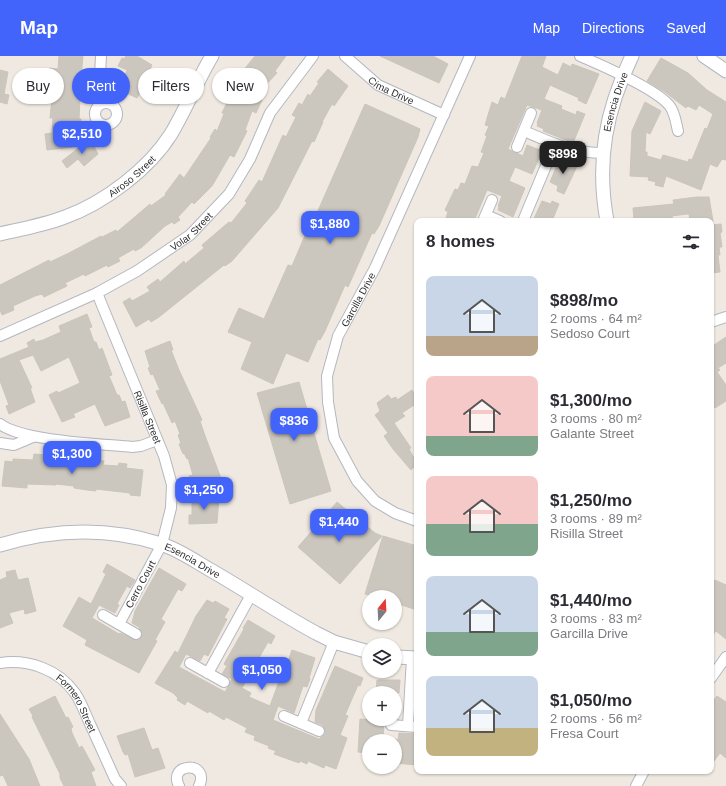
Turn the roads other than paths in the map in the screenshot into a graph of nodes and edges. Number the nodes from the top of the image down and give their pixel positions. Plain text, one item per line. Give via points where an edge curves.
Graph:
1 (101, 56) edge
2 (212, 56) edge
3 (313, 56) edge
4 (344, 56) edge
5 (470, 56) edge
6 (580, 56) edge
7 (632, 56) edge
8 (704, 56) edge
9 (100, 68) edge
10 (726, 71) edge
11 (623, 76) junction
12 (531, 113) dead end
13 (444, 114) junction
14 (524, 130) junction
15 (678, 131) dead end
16 (555, 144) junction
17 (517, 147) dead end
18 (603, 153) junction
19 (492, 200) dead end
20 (484, 218) edge
21 (523, 218) edge
22 (607, 218) edge
23 (0, 234) edge
24 (97, 293) junction
25 (726, 316) edge
26 (714, 321) edge
27 (1, 335) edge
28 (0, 424) edge
29 (33, 437) junction
30 (157, 440) junction
31 (0, 443) edge
32 (414, 520) edge
33 (162, 544) junction
34 (0, 546) edge
35 (251, 595) junction
36 (103, 615) dead end
37 (119, 624) junction
38 (136, 634) dead end
39 (334, 642) junction
40 (362, 650) edge
41 (402, 657) edge
42 (726, 657) edge
43 (414, 658) edge
44 (0, 663) edge
45 (190, 663) dead end
46 (208, 673) junction
47 (714, 674) edge
48 (224, 682) dead end
49 (284, 716) dead end
50 (301, 723) junction
51 (391, 726) dead end
52 (412, 727) edge
53 (319, 731) dead end
54 (642, 774) edge
55 (176, 785) edge
56 (120, 786) edge
57 (199, 786) edge
58 (636, 786) edge

1 - 9 street
2 - 23 street, Airoso Street via 170,135 153,156 128,179 90,205 65,217
3 - 24 street, Volar Street via 270,114 239,178 217,208 190,235 162,255
4 - 13 street, Cima Drive via 378,85
5 - 13 street, Garcilla Drive
6 - 11 street
7 - 11 street, Esencia Drive
8 - 10 street
11 - 15 street via 669,105
11 - 18 street, Esencia Drive via 606,126
12 - 14 street
13 - 32 street, Garcilla Drive via 376,268 338,336 327,376 328,407 334,438 357,481 375,500 395,513
14 - 16 street
14 - 17 street
16 - 18 street via 585,153
16 - 21 street
18 - 22 street, Esencia Drive
19 - 20 street
24 - 27 street, Volar Street
24 - 30 street, Risilla Street
25 - 26 street
28 - 29 street via 11,431
29 - 30 street via 132,447
29 - 31 street via 14,445
30 - 33 street, Risilla Street via 172,485 171,508
33 - 34 street, Esencia Drive via 131,537 80,531 31,536
33 - 35 street, Esencia Drive
33 - 37 street, Cerro Court
35 - 39 street, Esencia Drive
35 - 46 street
36 - 37 street
37 - 38 street
39 - 40 street, Esencia Drive
39 - 50 street
41 - 43 street
42 - 47 street
43 - 52 street
44 - 56 street, Formero Street via 14,661 40,666 62,678 76,694
45 - 46 street
46 - 48 street
49 - 50 street
50 - 53 street
51 - 52 street
54 - 58 street
55 - 57 street via 180,772 191,767 201,775

